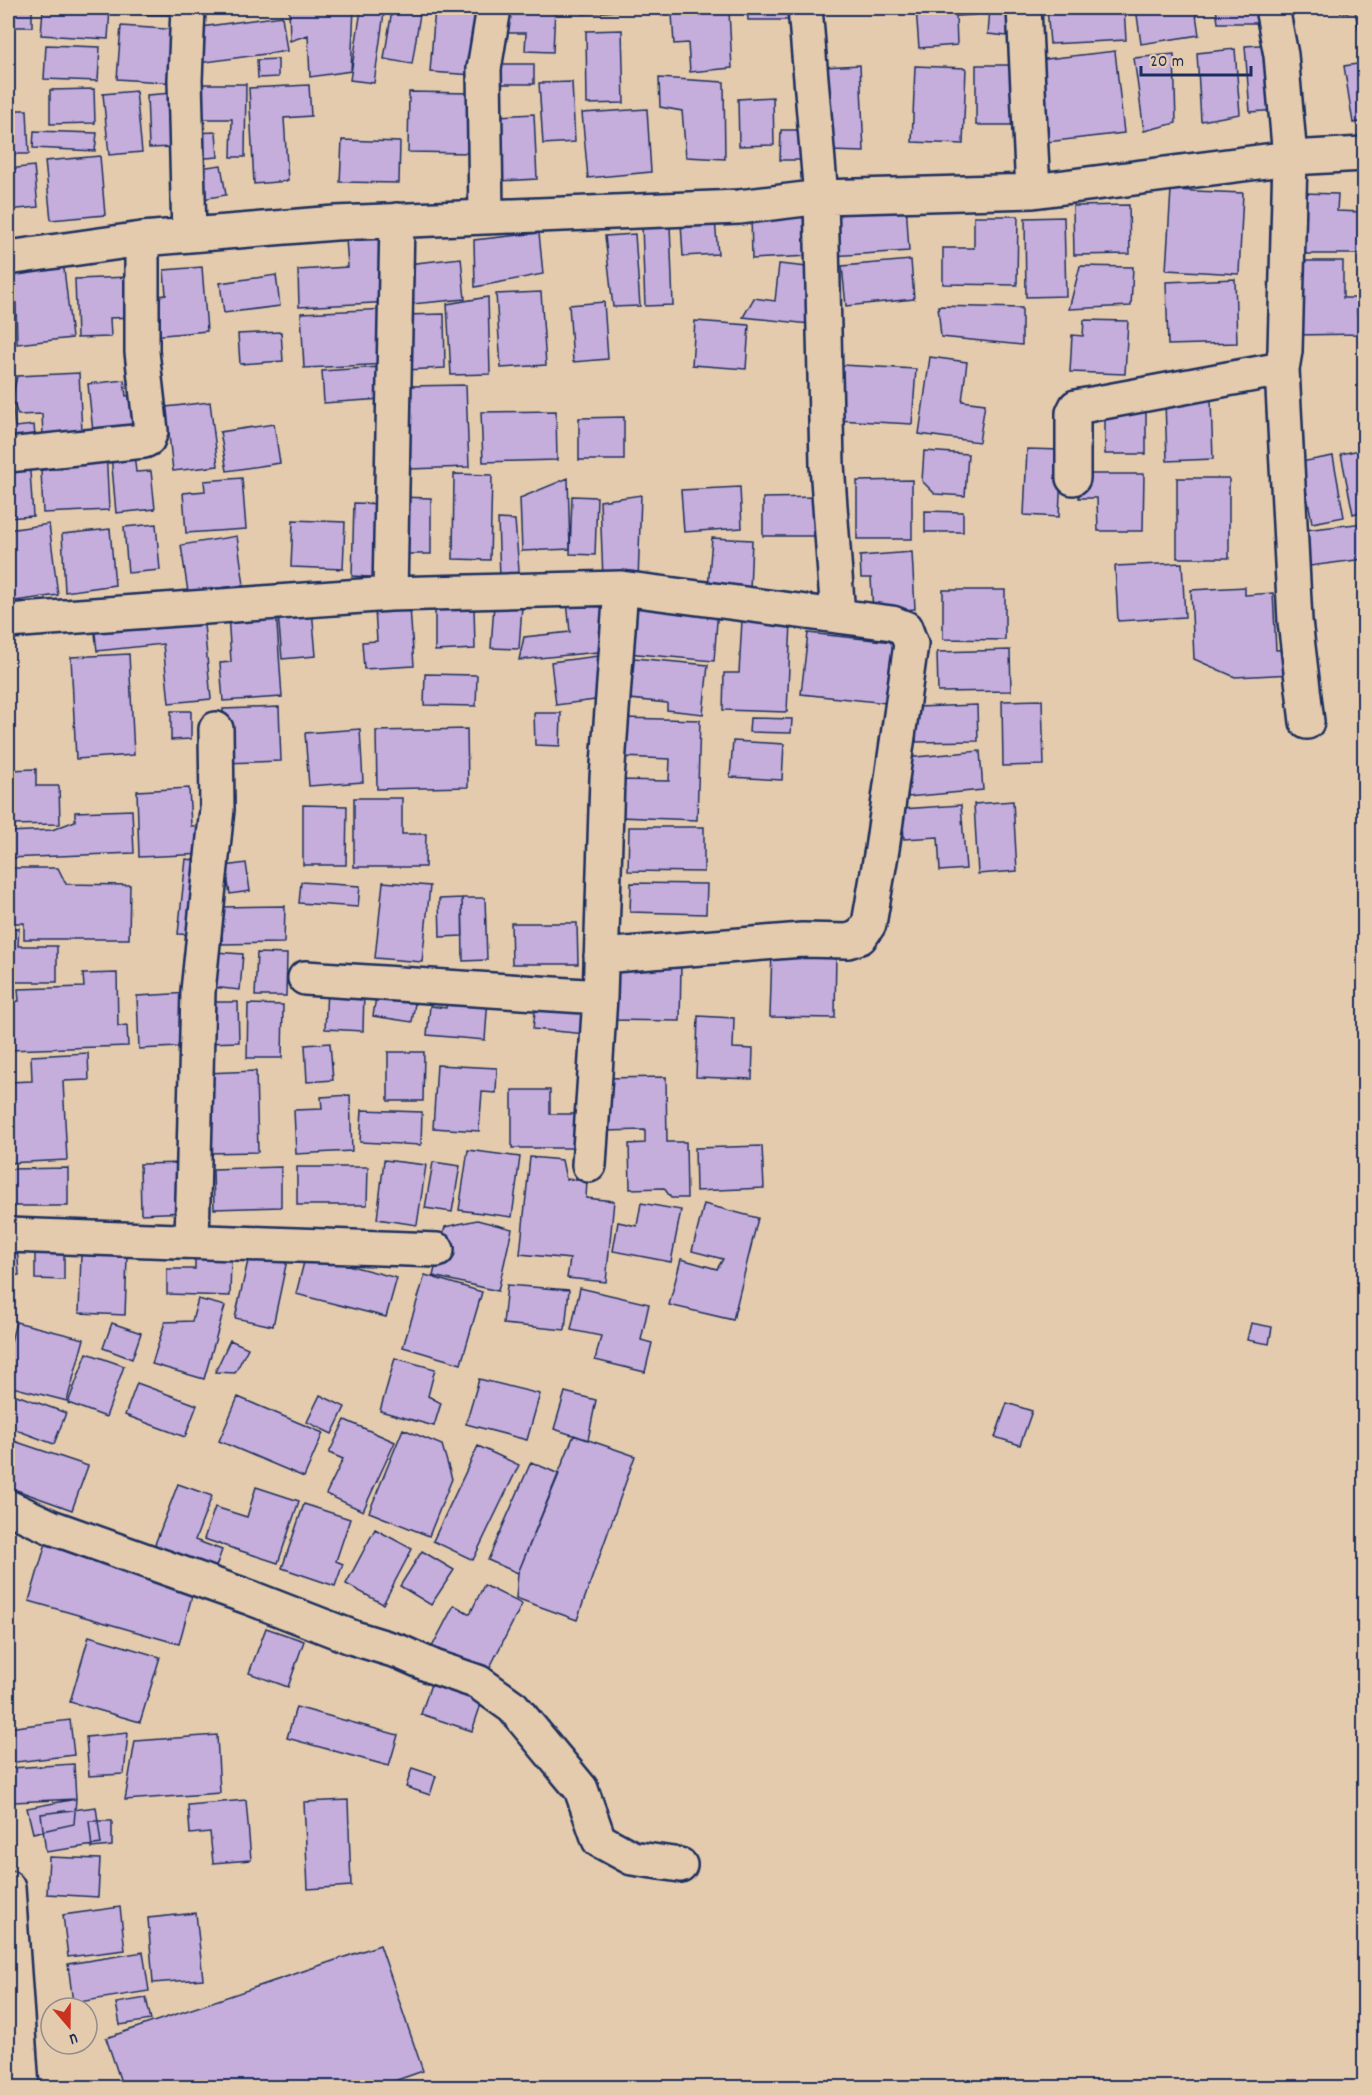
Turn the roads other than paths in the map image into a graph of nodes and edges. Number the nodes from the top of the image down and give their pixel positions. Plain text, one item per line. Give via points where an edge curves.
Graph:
1 (188, 8) edge
2 (494, 8) edge
3 (805, 8) edge
4 (1024, 8) edge
5 (1272, 8) edge
6 (1365, 154) edge
7 (1290, 159) junction
8 (1033, 191) junction
9 (821, 197) junction
10 (486, 217) junction
11 (397, 220) junction
12 (189, 236) junction
13 (142, 239) junction
14 (8, 258) edge
15 (1282, 369) junction
16 (8, 455) edge
17 (1073, 478) dead end
18 (621, 588) junction
19 (390, 594) junction
20 (838, 616) junction
21 (8, 621) edge
22 (1307, 722) dead end
23 (216, 729) dead end
24 (602, 956) junction
25 (305, 978) dead end
26 (600, 997) junction
27 (589, 1165) dead end
28 (8, 1235) edge
29 (192, 1241) junction
30 (436, 1250) dead end
31 (8, 1507) edge
32 (680, 1865) dead end
33 (8, 1888) edge
34 (22, 2088) edge

1 - 12 street via 185,80
2 - 10 street via 484,69
3 - 9 street
4 - 8 street
5 - 7 street via 1281,55
6 - 7 street
7 - 8 street
7 - 15 street
8 - 9 street
9 - 10 street via 739,207
9 - 20 street via 827,465
10 - 11 street
11 - 12 street
11 - 19 street
12 - 13 street
13 - 14 street
13 - 16 street via 142,351 151,431 148,439
15 - 17 street via 1076,406
15 - 22 street via 1295,621
18 - 19 street
18 - 20 street
18 - 24 street via 608,778
19 - 21 street
20 - 24 street via 892,623 905,628 911,644 869,924 860,937 848,941 802,940
23 - 29 street via 217,809 198,991
24 - 26 street
25 - 26 street
26 - 27 street
28 - 29 street
29 - 30 street
31 - 32 street via 84,1539 478,1682 513,1707 581,1789 599,1840 632,1858
33 - 34 street

